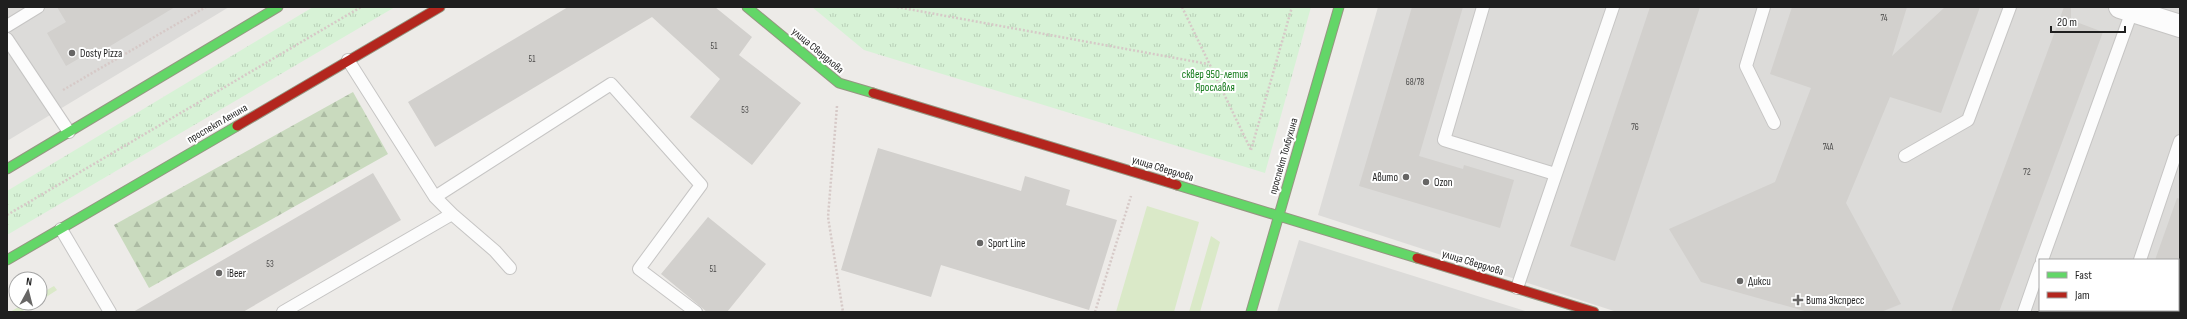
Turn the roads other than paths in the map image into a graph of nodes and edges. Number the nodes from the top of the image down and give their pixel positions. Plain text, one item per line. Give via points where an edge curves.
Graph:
1 (38, 7) edge
2 (278, 7) edge
3 (440, 7) edge
4 (747, 7) edge
5 (1339, 7) edge
6 (1483, 7) edge
7 (1613, 7) edge
8 (1764, 7) edge
9 (2010, 7) edge
10 (2126, 9) edge
11 (7, 26) edge
12 (2180, 26) edge
13 (7, 39) edge
14 (348, 60) junction
15 (1774, 123) dead end
16 (69, 132) junction
17 (2180, 142) edge
18 (1905, 156) dead end
19 (7, 169) edge
20 (1555, 174) junction
21 (435, 196) junction
22 (452, 214) junction
23 (1278, 216) junction
24 (61, 229) junction
25 (2042, 259) edge
26 (2140, 259) edge
27 (7, 260) edge
28 (510, 268) dead end
29 (2039, 269) edge
30 (1517, 288) junction
31 (1576, 309) edge
32 (110, 312) edge
33 (283, 312) edge
34 (696, 312) edge
35 (1251, 312) edge
36 (1594, 312) edge
37 (2024, 312) edge

1 - 11 lane
2 - 16 main road
3 - 14 main road, проспект Ленина
4 - 23 main road, улица Свердлова via 839,83
5 - 23 main road, проспект Толбухина
6 - 20 lane via 1444,140
7 - 20 lane
8 - 15 lane via 1746,66
9 - 18 lane via 1968,120
10 - 12 street
10 - 25 lane
13 - 16 lane
14 - 21 lane
14 - 24 main road, проспект Ленина
16 - 19 main road
17 - 26 lane
20 - 30 lane
21 - 22 lane
21 - 34 lane via 611,84 701,185 639,269
22 - 28 lane via 495,251
22 - 33 lane
23 - 30 main road, улица Свердлова
23 - 35 main road, проспект Толбухина
24 - 27 main road, проспект Ленина
24 - 32 lane
29 - 37 lane
30 - 31 main road, улица Свердлова
31 - 36 main road, улица Свердлова

